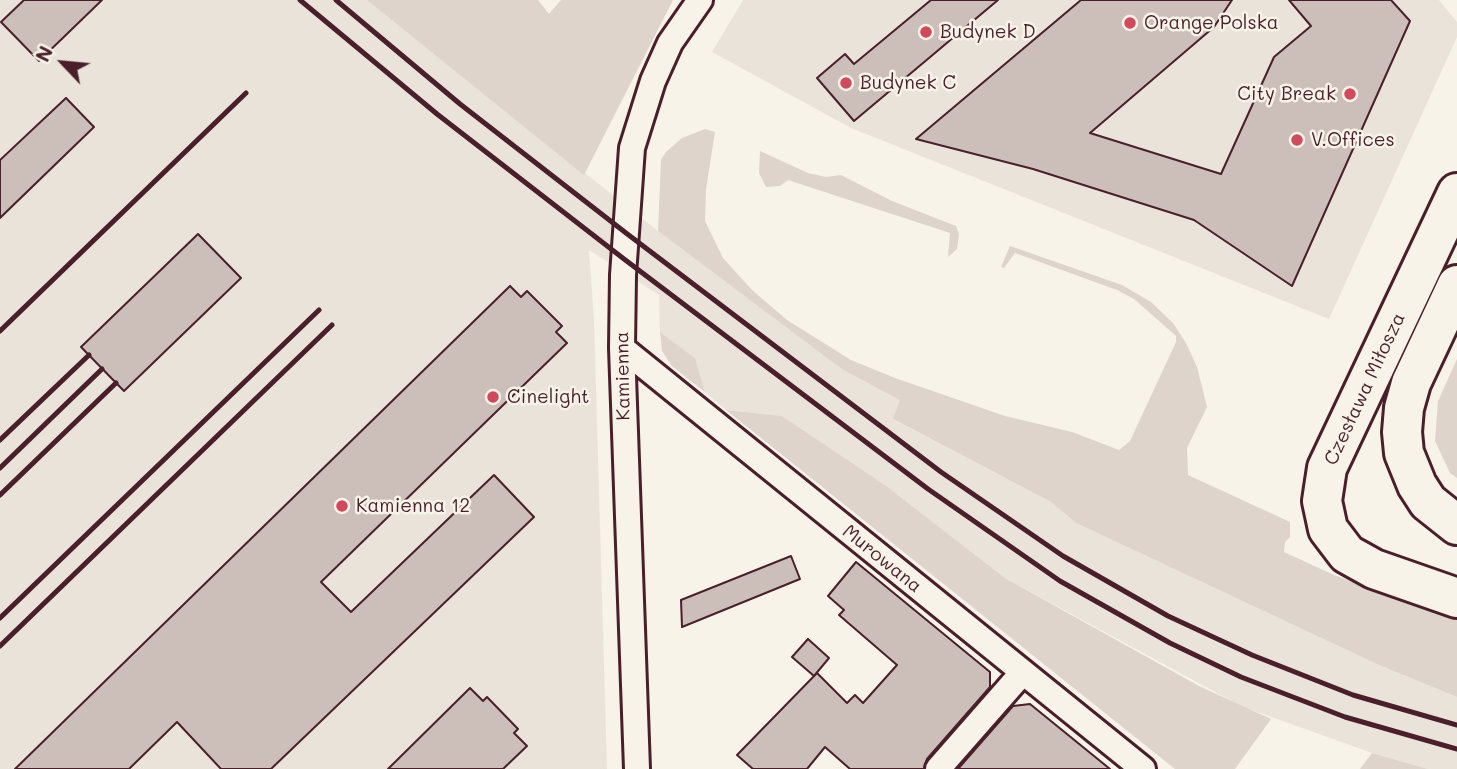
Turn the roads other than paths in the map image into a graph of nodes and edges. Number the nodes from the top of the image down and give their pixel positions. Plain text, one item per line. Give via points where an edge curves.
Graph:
1 (700, 0) edge
2 (1457, 193) edge
3 (1457, 285) edge
4 (622, 348) junction
5 (1457, 525) edge
6 (1457, 598) edge
7 (1023, 673) junction
8 (637, 769) edge
9 (938, 769) edge
10 (1143, 769) edge

1 - 4 street, Kamienna via 670,43 632,148 622,275
2 - 6 main road, Czesława Miłosza via 1327,468 1322,501 1328,528 1347,554 1374,569
3 - 5 main road, Czesława Miłosza via 1411,383 1402,432 1404,453 1417,485 1428,502
4 - 7 street, Murowana
4 - 8 street, Kamienna
7 - 9 street
7 - 10 street, Murowana

